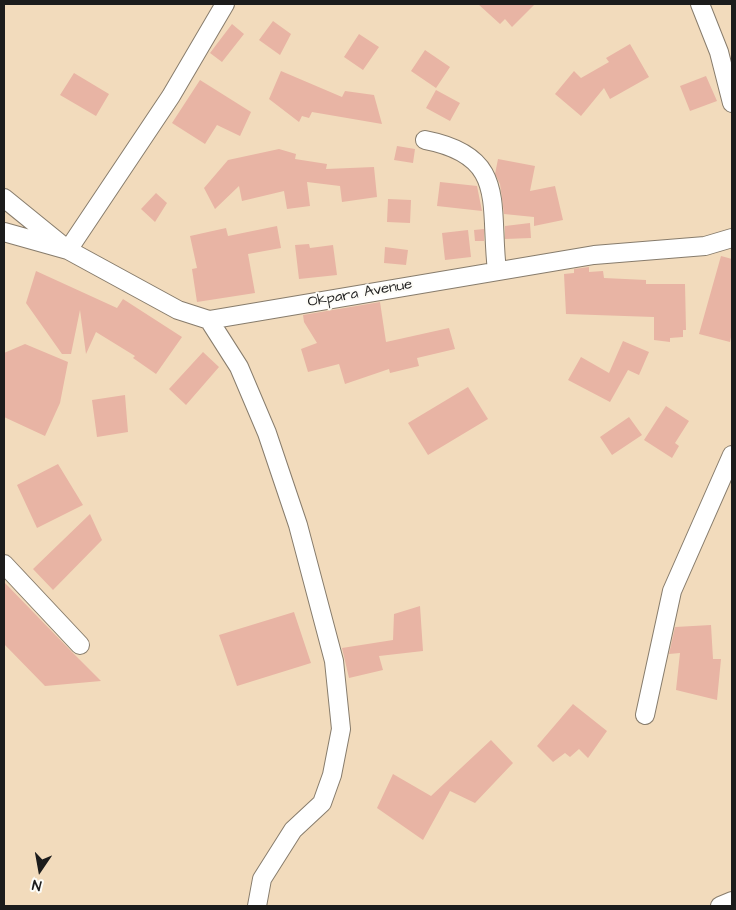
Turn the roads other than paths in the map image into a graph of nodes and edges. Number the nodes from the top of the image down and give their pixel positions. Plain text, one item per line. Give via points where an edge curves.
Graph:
1 (225, 4) edge
2 (700, 4) edge
3 (732, 103) edge
4 (425, 140) dead end
5 (4, 198) edge
6 (4, 232) edge
7 (732, 238) edge
8 (68, 250) junction
9 (497, 271) junction
10 (209, 320) junction
11 (732, 455) edge
12 (4, 564) edge
13 (80, 645) dead end
14 (645, 715) dead end
15 (732, 901) edge
16 (256, 906) edge
17 (720, 906) edge

1 - 8 street via 171,96
2 - 3 street via 719,52
4 - 9 street via 468,154 482,168 490,184
5 - 8 street
6 - 8 street, Okpara Avenue
7 - 9 street, Okpara Avenue via 705,246 594,255
8 - 10 street, Okpara Avenue via 178,310
9 - 10 street, Okpara Avenue
10 - 16 street via 239,367 267,433 298,525 334,661 341,729 332,775 322,803 292,830 262,879
11 - 14 street via 672,591
12 - 13 street
15 - 17 street

